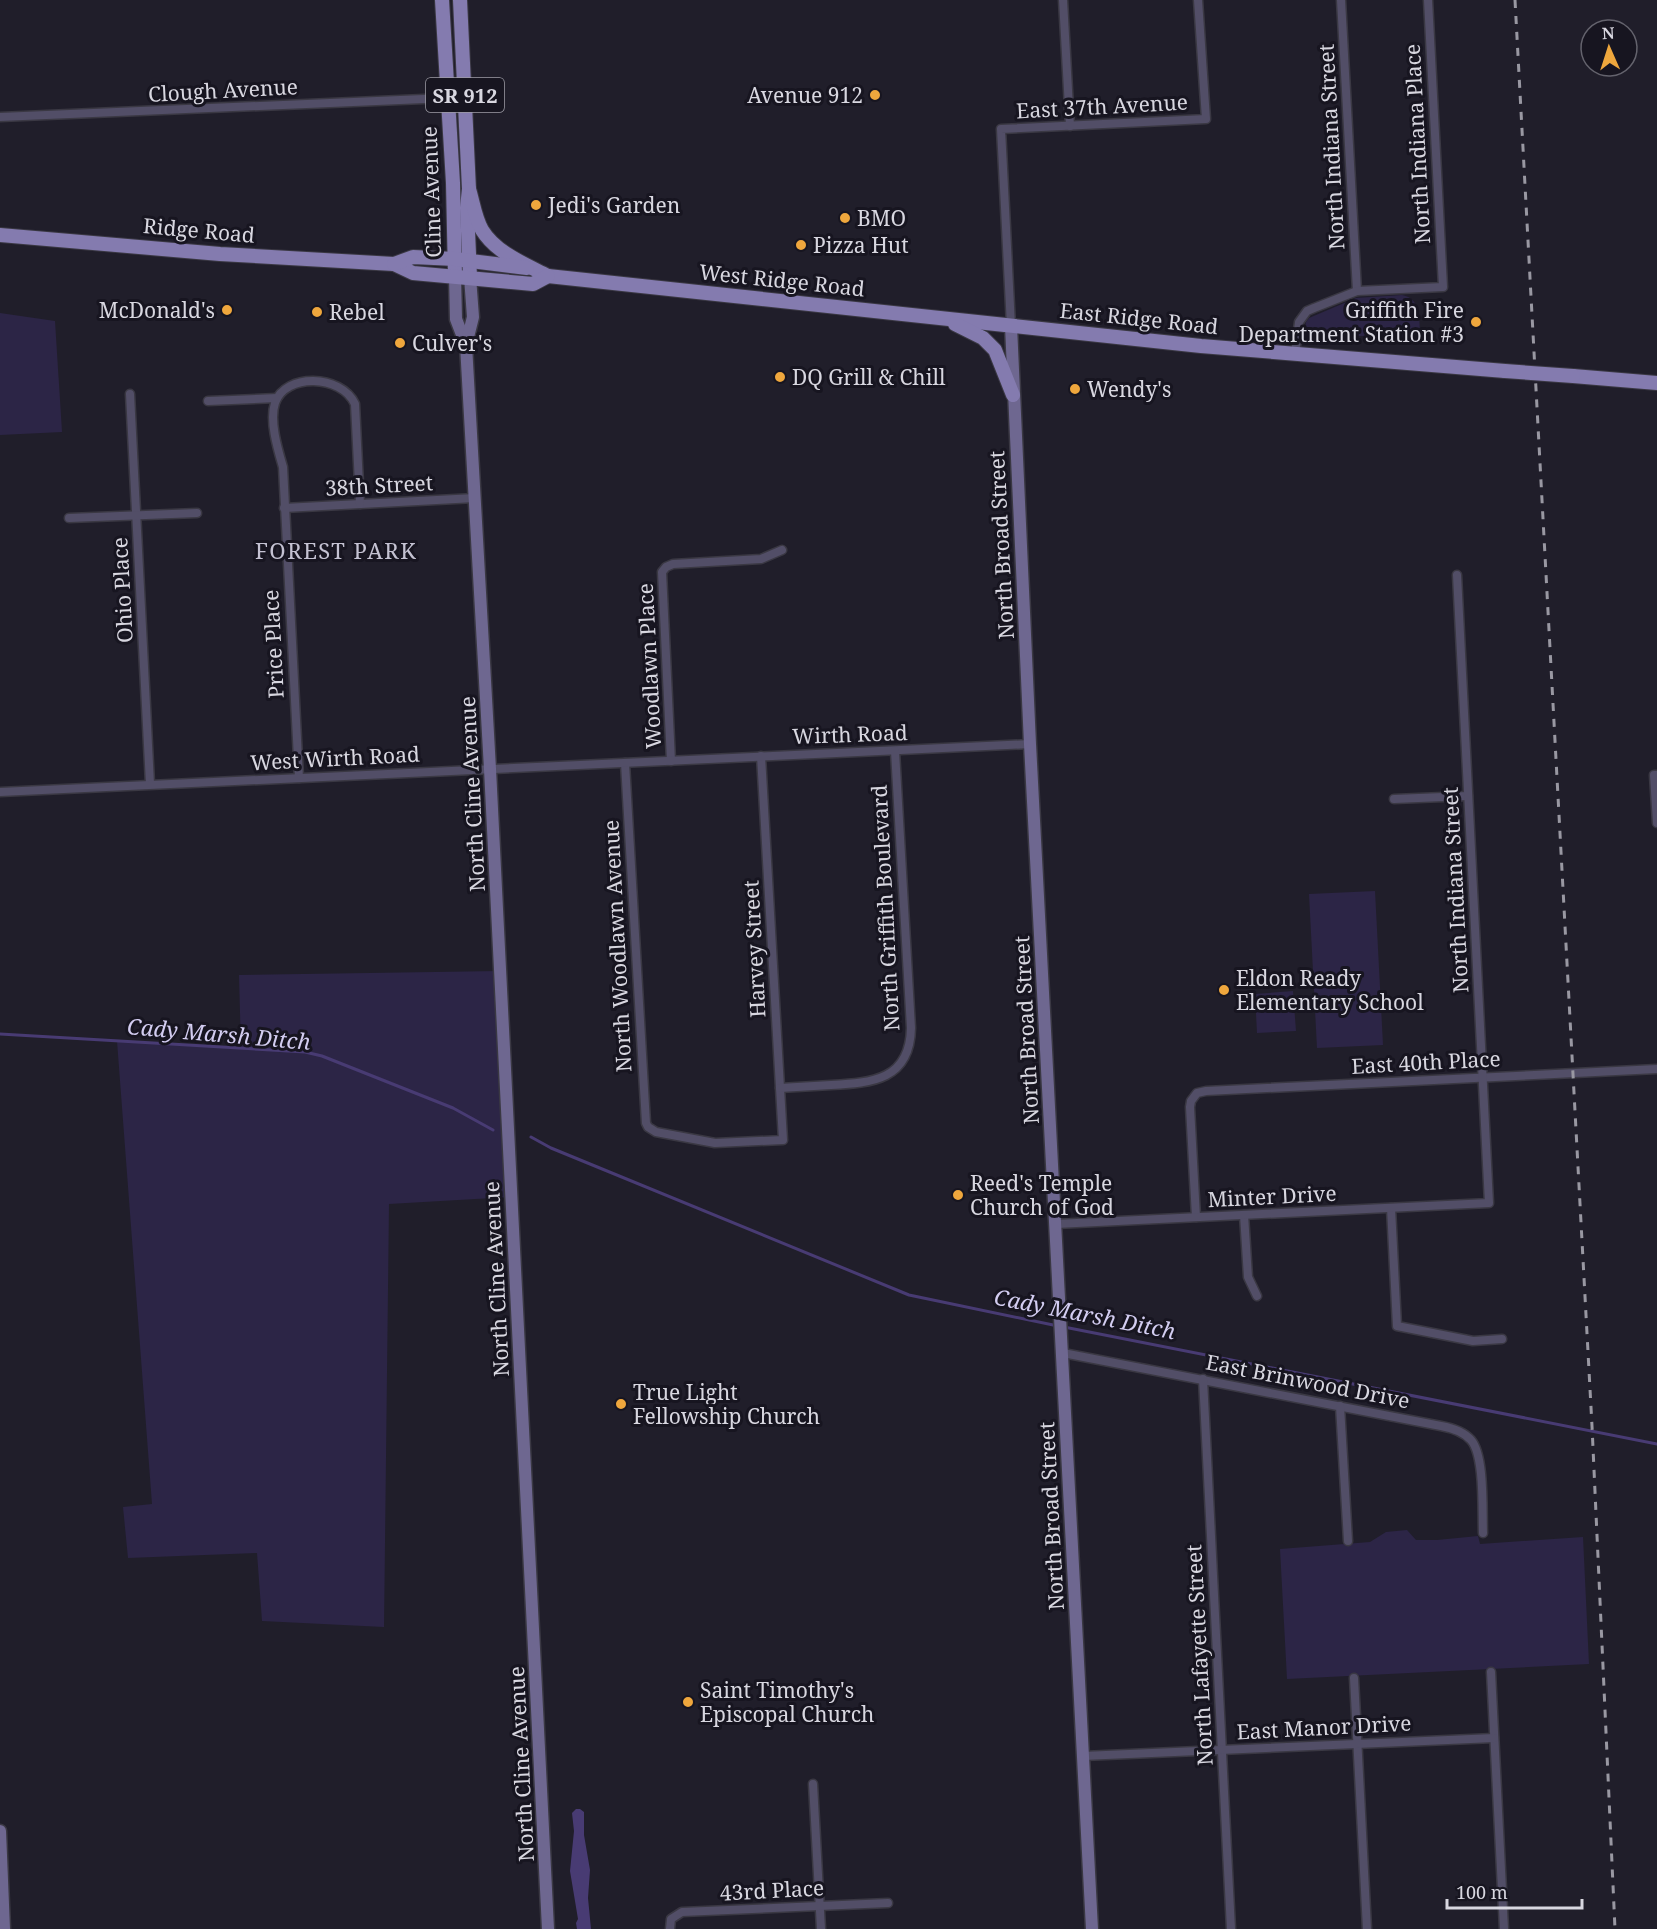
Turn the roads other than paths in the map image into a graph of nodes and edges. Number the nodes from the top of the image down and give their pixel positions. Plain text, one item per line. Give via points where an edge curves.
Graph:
1 (442, 0) edge
2 (460, 0) edge
3 (1063, 0) edge
4 (1198, 0) edge
5 (1341, 0) edge
6 (1428, 0) edge
7 (447, 98) junction
8 (0, 117) edge
9 (1070, 126) junction
10 (1001, 129) joint
11 (469, 189) junction
12 (0, 234) edge
13 (455, 259) junction
14 (470, 261) junction
15 (394, 264) junction
16 (542, 273) junction
17 (454, 276) junction
18 (470, 278) junction
19 (1357, 291) junction
20 (945, 319) junction
21 (1011, 327) junction
22 (466, 345) junction
23 (1295, 354) junction
24 (1657, 383) edge
25 (130, 394) dead end
26 (1013, 395) junction
27 (277, 398) junction
28 (208, 401) dead end
29 (476, 498) junction
30 (360, 504) junction
31 (284, 508) junction
32 (197, 513) dead end
33 (136, 515) junction
34 (69, 518) dead end
35 (782, 550) dead end
36 (1457, 575) dead end
37 (482, 627) joint
38 (1030, 744) junction
39 (896, 751) junction
40 (761, 756) junction
41 (671, 761) junction
42 (625, 763) junction
43 (490, 769) junction
44 (1656, 775) edge
45 (299, 778) junction
46 (150, 784) junction
47 (0, 792) edge
48 (1468, 796) junction
49 (1394, 799) dead end
50 (1657, 824) edge
51 (1657, 1069) edge
52 (1483, 1078) junction
53 (780, 1088) junction
54 (783, 1140) joint
55 (1489, 1203) joint
56 (1391, 1208) junction
57 (1244, 1215) junction
58 (1196, 1217) junction
59 (1056, 1224) junction
60 (1257, 1296) dead end
61 (1502, 1339) dead end
62 (1063, 1353) junction
63 (1203, 1379) junction
64 (1340, 1406) junction
65 (1483, 1533) dead end
66 (1348, 1541) dead end
67 (1491, 1672) dead end
68 (1354, 1678) dead end
69 (1494, 1738) junction
70 (1358, 1743) junction
71 (1222, 1750) junction
72 (1083, 1756) junction
73 (813, 1784) dead end
74 (0, 1831) edge
75 (1, 1874) edge
76 (888, 1903) dead end
77 (819, 1906) junction
78 (4, 1929) edge
79 (548, 1929) edge
80 (670, 1929) edge
81 (821, 1929) edge
82 (1092, 1929) edge
83 (1231, 1929) edge
84 (1367, 1929) edge
85 (1504, 1929) edge

1 - 7 main road, Cline Avenue / SR 912
2 - 11 main road, Cline Avenue / SR 912
3 - 9 street
4 - 9 street, East 37th Avenue via 1206,119
5 - 19 street, North Indiana Street
6 - 19 street, North Indiana Place via 1443,287
7 - 8 street, Clough Avenue
7 - 13 main road, Cline Avenue / SR 912
9 - 10 street, East 37th Avenue
10 - 21 street, North Broad Street
11 - 14 main road, Cline Avenue / SR 912
11 - 16 main road via 477,218 492,242
12 - 15 main road, Ridge Road via 220,254
13 - 14 main road, West Ridge Road
13 - 15 main road, Ridge Road via 413,256
13 - 17 main road, Cline Avenue / SR 912
14 - 16 main road, West Ridge Road
14 - 18 main road, Cline Avenue / SR 912
15 - 17 main road, Ridge Road via 413,273
16 - 18 main road, West Ridge Road via 533,284
16 - 20 main road, West Ridge Road
17 - 18 main road, Ridge Road
17 - 22 street, Cline Avenue via 456,319
18 - 22 street, Cline Avenue via 473,317
19 - 23 street via 1307,311 1298,327
20 - 21 main road, West Ridge Road
20 - 26 main road via 983,338 995,350
21 - 23 main road, East Ridge Road
21 - 26 street, North Broad Street
22 - 29 street, Cline Avenue
23 - 24 main road, East Ridge Road, bridge
25 - 33 street, Ohio Place
26 - 38 street, North Broad Street
27 - 28 street
27 - 30 street via 310,381 333,384 350,395 355,404
27 - 31 street, Price Place via 275,438 282,467
29 - 30 street, 38th Street
29 - 37 street, Cline Avenue
30 - 31 street, 38th Street
31 - 45 street, Price Place
32 - 33 street
33 - 34 street
33 - 46 street, Ohio Place
35 - 41 street, Woodlawn Place via 761,560 673,564 664,569
36 - 48 street, North Indiana Street
37 - 43 street, North Cline Avenue
38 - 39 street, Wirth Road
38 - 59 street, North Broad Street
39 - 40 street, Wirth Road
39 - 53 street, North Griffith Boulevard via 911,1028 908,1047 901,1062 875,1082
40 - 41 street, Wirth Road
40 - 53 street, Harvey Street
41 - 42 street, West Wirth Road
42 - 43 street, West Wirth Road
42 - 54 street, North Woodlawn Avenue via 648,1127 656,1132 715,1143
43 - 45 street, West Wirth Road
43 - 79 street, North Cline Avenue
44 - 50 street
45 - 46 street, West Wirth Road
46 - 47 street, West Wirth Road
48 - 49 street
48 - 52 street, North Indiana Street
51 - 52 street, East 40th Place
52 - 55 street, North Indiana Street
52 - 58 street, East 40th Place via 1197,1093 1190,1107
53 - 54 street, Harvey Street
55 - 56 street, Minter Drive
56 - 57 street, Minter Drive
56 - 61 street via 1397,1326 1473,1341
57 - 58 street, Minter Drive
57 - 60 street via 1248,1277
58 - 59 street, Minter Drive
59 - 62 street, North Broad Street
62 - 63 street, East Brinwood Drive
62 - 72 street, North Broad Street
63 - 64 street, East Brinwood Drive
63 - 71 street, North Lafayette Street
64 - 65 street, East Brinwood Drive via 1441,1426 1472,1441 1480,1460
64 - 66 street
67 - 69 street
68 - 70 street
69 - 70 street, East Manor Drive
69 - 85 street
70 - 71 street, East Manor Drive
70 - 84 street
71 - 72 street, East Manor Drive
71 - 83 street, North Lafayette Street
72 - 82 street, North Broad Street
73 - 77 street
74 - 75 street
75 - 78 street
76 - 77 street, 43rd Place
77 - 80 street, 43rd Place via 682,1912 671,1918
77 - 81 street

